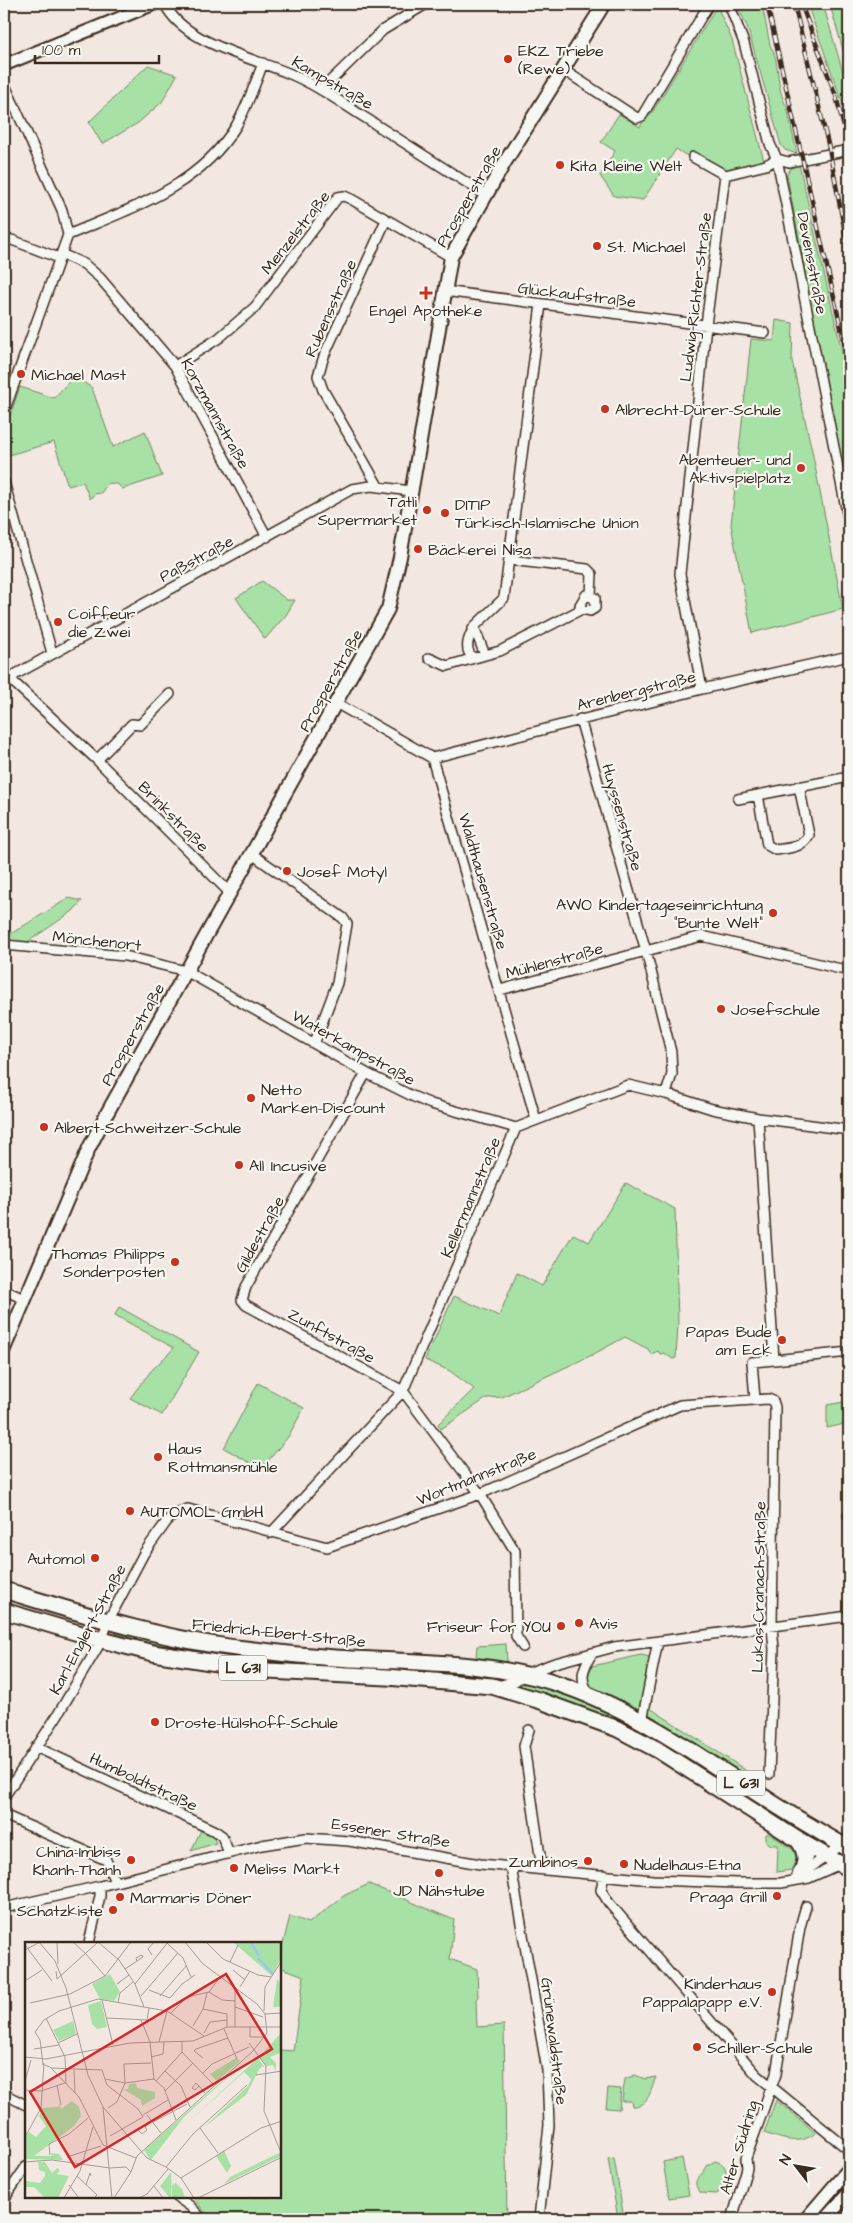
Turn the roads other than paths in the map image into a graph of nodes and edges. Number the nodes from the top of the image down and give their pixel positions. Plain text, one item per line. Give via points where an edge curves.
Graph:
1 (154, 4) edge
2 (164, 4) edge
3 (426, 4) edge
4 (604, 4) edge
5 (709, 4) edge
6 (729, 4) edge
7 (263, 63) junction
8 (4, 65) edge
9 (562, 69) junction
10 (4, 83) edge
11 (321, 90) junction
12 (849, 150) edge
13 (693, 157) dead end
14 (777, 159) junction
15 (724, 175) junction
16 (486, 195) junction
17 (386, 220) junction
18 (68, 235) junction
19 (4, 240) edge
20 (60, 256) junction
21 (451, 257) junction
22 (444, 291) junction
23 (541, 304) junction
24 (706, 325) junction
25 (765, 333) dead end
26 (175, 366) junction
27 (4, 412) edge
28 (4, 482) edge
29 (378, 486) junction
30 (412, 491) junction
31 (849, 533) edge
32 (268, 537) junction
33 (510, 560) junction
34 (591, 595) junction
35 (582, 609) junction
36 (474, 627) junction
37 (52, 653) junction
38 (485, 655) junction
39 (849, 656) edge
40 (429, 658) dead end
41 (473, 658) junction
42 (6, 681) edge
43 (702, 689) junction
44 (170, 694) dead end
45 (336, 703) junction
46 (580, 719) junction
47 (432, 758) junction
48 (97, 760) junction
49 (849, 777) edge
50 (799, 786) junction
51 (758, 795) junction
52 (738, 800) dead end
53 (252, 854) junction
54 (230, 893) junction
55 (4, 946) edge
56 (646, 951) junction
57 (186, 971) junction
58 (849, 971) edge
59 (500, 990) junction
60 (314, 1042) junction
61 (366, 1073) junction
62 (666, 1094) junction
63 (758, 1118) junction
64 (536, 1120) junction
65 (516, 1128) junction
66 (849, 1130) edge
67 (4, 1290) edge
68 (24, 1298) junction
69 (246, 1305) joint
70 (4, 1349) edge
71 (849, 1352) edge
72 (774, 1360) junction
73 (403, 1391) junction
74 (755, 1399) junction
75 (773, 1401) joint
76 (480, 1494) junction
77 (188, 1509) joint
78 (271, 1532) junction
79 (4, 1590) edge
80 (4, 1611) edge
81 (849, 1616) edge
82 (108, 1621) junction
83 (772, 1627) junction
84 (102, 1640) junction
85 (658, 1641) junction
86 (522, 1647) dead end
87 (592, 1652) junction
88 (525, 1674) junction
89 (492, 1686) junction
90 (590, 1695) junction
91 (642, 1720) junction
92 (529, 1730) dead end
93 (36, 1747) junction
94 (769, 1774) dead end
95 (4, 1797) edge
96 (4, 1814) edge
97 (798, 1840) junction
98 (229, 1852) junction
99 (844, 1854) edge
100 (511, 1867) junction
101 (542, 1869) junction
102 (604, 1875) junction
103 (800, 1875) junction
104 (115, 1882) junction
105 (781, 1883) junction
106 (100, 1886) junction
107 (806, 1906) dead end
108 (4, 1908) edge
109 (89, 1942) edge
110 (772, 2087) junction
111 (4, 2094) edge
112 (25, 2104) edge
113 (849, 2150) edge
114 (25, 2168) edge
115 (849, 2169) edge
116 (849, 2193) edge
117 (178, 2198) edge
118 (4, 2199) edge
119 (202, 2219) edge
120 (539, 2219) edge
121 (732, 2219) edge
122 (806, 2219) edge
123 (825, 2219) edge

1 - 8 street
2 - 7 street, Kampstraße via 178,25 194,36
3 - 11 street via 383,30
4 - 9 main road, Prosperstraße
5 - 9 street via 642,116 637,118
6 - 14 street, Devensstraße via 744,43 770,144
7 - 11 street, Kampstraße
7 - 18 street via 236,125 213,156 197,171 173,188
9 - 16 main road, Prosperstraße
10 - 18 street via 62,210
11 - 16 street, Kampstraße
12 - 14 street via 789,162
13 - 15 street
14 - 15 street via 766,165
14 - 31 street, Devensstraße
15 - 24 street, Ludwig-Richter-Straße
16 - 21 main road, Prosperstraße
17 - 21 street, Menzelstraße
17 - 26 street, Menzelstraße via 352,199 338,197 255,307 219,338
17 - 29 street, Rubensstraße via 318,376
18 - 20 street
19 - 20 street, Korzmannstraße
20 - 26 street, Korzmannstraße via 84,264 100,278
20 - 27 street
21 - 22 main road, Prosperstraße
22 - 23 street, Glückaufstraße
22 - 30 main road, Prosperstraße
23 - 24 street, Glückaufstraße
23 - 33 street
24 - 25 street, Glückaufstraße
24 - 43 street, Ludwig-Richter-Straße via 680,574
26 - 32 street, Korzmannstraße
28 - 37 street
29 - 30 street, Paßstraße
29 - 32 street, Paßstraße via 352,489
30 - 45 main road, Prosperstraße via 388,609
32 - 37 street, Paßstraße
33 - 34 street via 587,569 592,574
33 - 36 street via 504,598
34 - 35 street via 582,599
34 - 35 street via 595,598 595,608 590,611
35 - 38 street via 500,651
36 - 38 street
36 - 41 street via 467,648
37 - 42 street, Paßstraße
38 - 41 street
39 - 43 street, Arenbergstraße
40 - 41 street via 447,666
42 - 48 street, Brinkstraße
43 - 46 street, Arenbergstraße
44 - 48 street via 140,725 132,724
45 - 47 street
45 - 53 main road, Prosperstraße
46 - 47 street, Arenbergstraße
46 - 56 street, Huyssenstraße
47 - 59 street, Waldthausenstraße
48 - 54 street, Brinkstraße
49 - 50 street
50 - 51 street
50 - 51 street via 809,835 806,842 798,846 776,850 767,845
51 - 52 street
53 - 54 main road, Prosperstraße
53 - 60 street via 347,924 337,983
54 - 57 main road, Prosperstraße
55 - 57 street, Mönchenort via 126,956
56 - 58 street, Mühlenstraße via 702,936
56 - 59 street, Mühlenstraße
56 - 62 street, Huyssenstraße via 671,1052 672,1074
57 - 60 street, Waterkampstraße
57 - 68 main road, Prosperstraße via 89,1148
59 - 64 street, Waldthausenstraße
60 - 61 street, Waterkampstraße
61 - 65 street, Waterkampstraße via 431,1104
61 - 69 street, Gildestraße via 246,1287 242,1298
62 - 63 street, Kellermannstraße via 712,1109
62 - 64 street, Kellermannstraße via 628,1085
63 - 66 street, Kellermannstraße
63 - 72 street
64 - 65 street, Kellermannstraße
65 - 73 street, Kellermannstraße
67 - 68 street
68 - 70 main road, Prosperstraße
69 - 73 street, Zunftstraße
71 - 72 street
72 - 74 street via 752,1362
73 - 76 street
73 - 78 street, Kellermannstraße
74 - 75 street, Wortmannstraße
74 - 76 street, Wortmannstraße via 680,1405
75 - 83 street, Lukas-Cranach-Straße
76 - 78 street, Wortmannstraße via 327,1547
76 - 86 street via 516,1551 516,1636
77 - 78 street, Wortmannstraße
77 - 82 street, Karl-Englert-Straße via 167,1521 144,1553
79 - 82 main road, Friedrich-Ebert-Straße / L 631
80 - 84 main road, Friedrich-Ebert-Straße / L 631
81 - 83 street, Friedrich-Ebert-Straße
82 - 84 street, Karl-Englert-Straße
82 - 88 main road, Friedrich-Ebert-Straße / L 631 via 186,1640 242,1649 334,1658 452,1663
83 - 85 street, Friedrich-Ebert-Straße
83 - 94 street, Lukas-Cranach-Straße
84 - 89 main road, Friedrich-Ebert-Straße / L 631 via 153,1653 268,1671 387,1676
84 - 93 street, Karl-Englert-Straße
85 - 87 street, Friedrich-Ebert-Straße
85 - 91 street
87 - 88 street, Friedrich-Ebert-Straße
87 - 90 street via 582,1674 583,1685
88 - 89 street, Friedrich-Ebert-Straße via 515,1681
88 - 90 main road, L 631
89 - 97 main road, Friedrich-Ebert-Straße / L 631 via 618,1729 646,1743
90 - 91 main road, L 631
91 - 99 main road, L 631
92 - 101 street via 524,1746
93 - 95 street, Karl-Englert-Straße
93 - 98 street, Humboldtstraße via 215,1831 222,1836
96 - 104 street via 106,1860
97 - 99 main road, L 631
97 - 103 main road via 806,1857
98 - 100 street, Essener Straße via 284,1840 327,1839
98 - 104 street, Essener Straße
99 - 103 street, Essener Straße
99 - 105 street, Essener Straße via 809,1878
100 - 101 street, Essener Straße
100 - 120 street, Grünewaldstraße via 547,2070 549,2125
101 - 102 street, Essener Straße
102 - 105 street, Essener Straße via 653,1880
102 - 110 street via 601,1890 609,1903 757,2075
103 - 105 street, Essener Straße
104 - 106 street, Essener Straße
106 - 108 street, Essener Straße
106 - 109 street
107 - 110 street, Alter Südring
110 - 113 street
110 - 121 street, Alter Südring via 746,2158 747,2168
111 - 112 street
114 - 118 street
115 - 122 main road
116 - 123 main road
117 - 119 street

